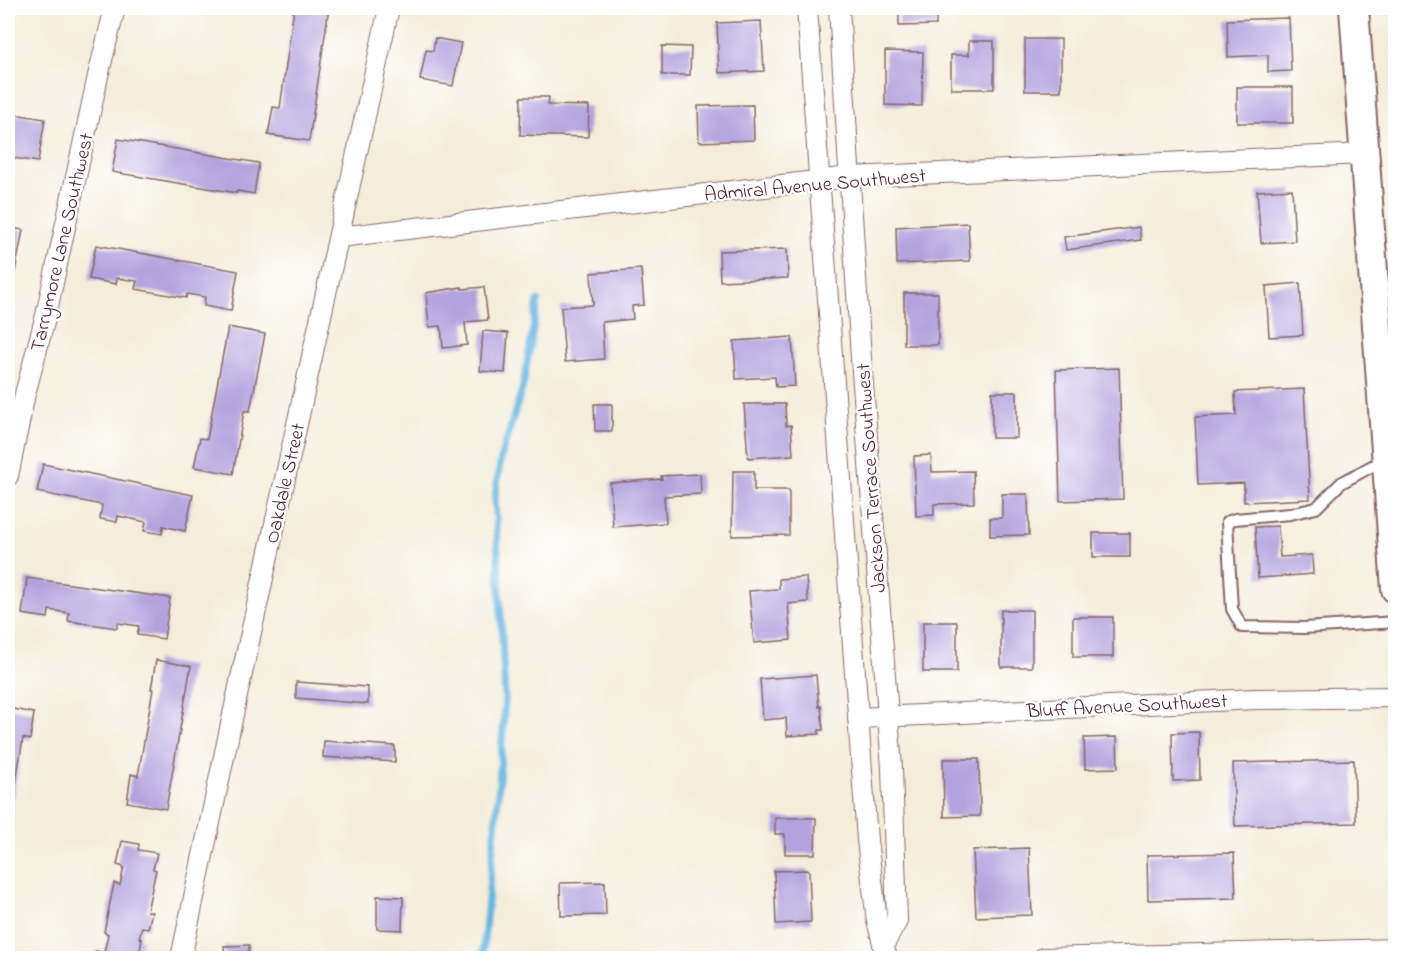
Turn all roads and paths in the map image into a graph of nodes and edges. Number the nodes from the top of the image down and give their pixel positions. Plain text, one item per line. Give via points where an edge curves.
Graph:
1 (115, 8) edge
2 (389, 8) edge
3 (807, 8) edge
4 (839, 8) edge
5 (1354, 8) edge
6 (1365, 154) junction
7 (850, 177) junction
8 (820, 181) junction
9 (339, 237) junction
10 (1387, 465) junction
11 (8, 476) edge
12 (1394, 550) edge
13 (1395, 589) edge
14 (1395, 622) edge
15 (1395, 696) edge
16 (888, 716) junction
17 (858, 718) junction
18 (1395, 949) edge
19 (885, 952) edge
20 (181, 958) edge
21 (1043, 958) edge

1 - 11 street, Tarrymore Lane Southwest
2 - 9 street, Oakdale Street
3 - 8 street, Jackson Terrace Southwest
4 - 7 street, Jackson Terrace Southwest
5 - 6 main road
6 - 7 street, Admiral Avenue Southwest
6 - 10 main road
7 - 8 street, Admiral Avenue Southwest
7 - 16 street, Jackson Terrace Southwest
8 - 9 street, Admiral Avenue Southwest
8 - 17 street, Jackson Terrace Southwest
9 - 20 street, Oakdale Street
10 - 12 main road
10 - 14 lane via 1372,466 1341,483 1317,508 1227,522 1232,609 1242,627 1304,628
12 - 13 main road
15 - 16 street, Bluff Avenue Southwest
16 - 17 street, Bluff Avenue Southwest
16 - 19 street, Jackson Terrace Southwest via 897,921
17 - 19 street, Jackson Terrace Southwest via 867,840
18 - 21 street

